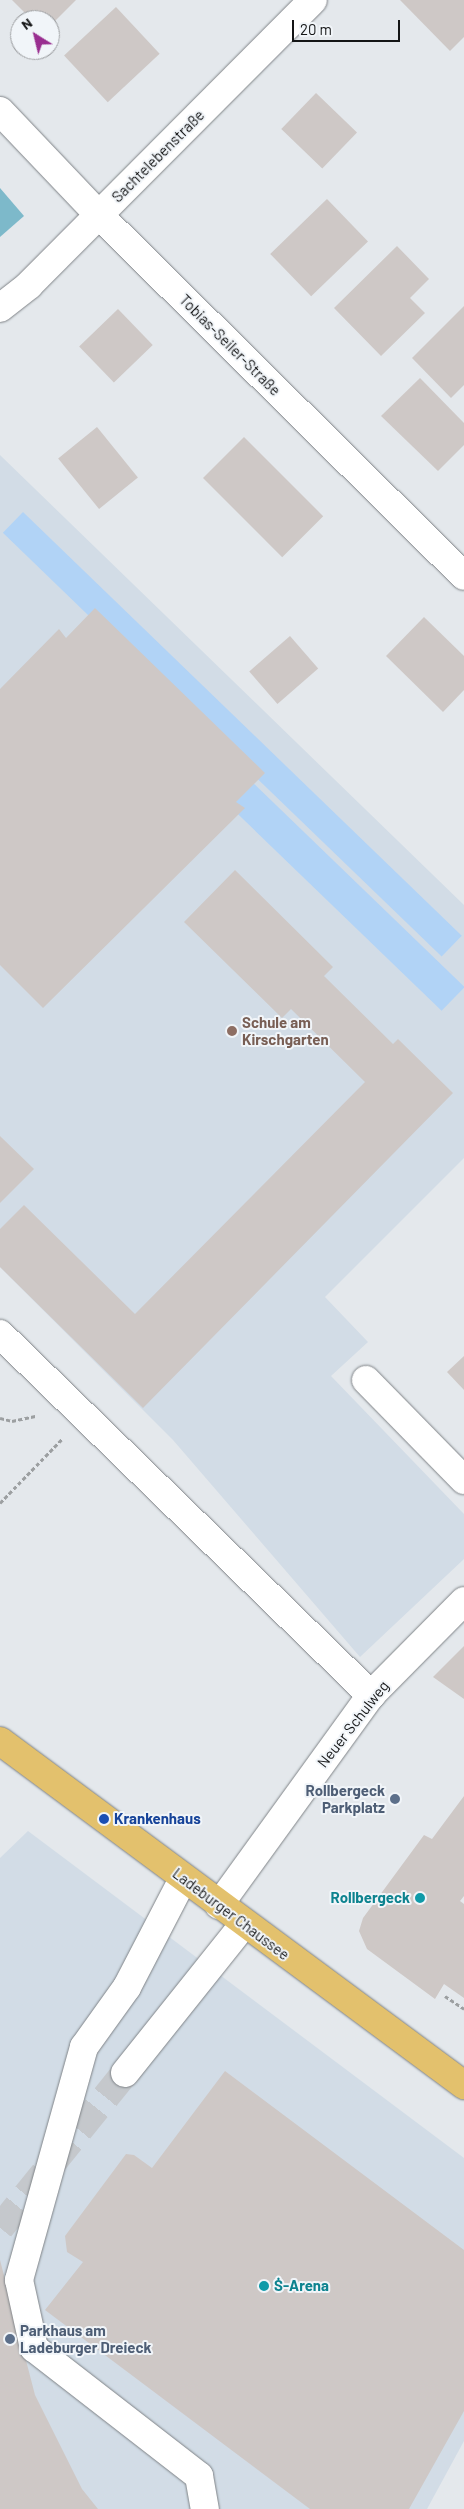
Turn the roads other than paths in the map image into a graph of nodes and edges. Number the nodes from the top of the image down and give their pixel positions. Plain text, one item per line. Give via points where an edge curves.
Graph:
1 (313, 0) edge
2 (0, 111) edge
3 (99, 215) junction
4 (0, 308) edge
5 (464, 576) edge
6 (0, 1334) edge
7 (366, 1380) dead end
8 (464, 1480) edge
9 (464, 1601) edge
10 (371, 1695) junction
11 (0, 1741) edge
12 (183, 1879) junction
13 (218, 1905) junction
14 (244, 1924) junction
15 (126, 2074) tunnel mouth
16 (464, 2085) edge
17 (205, 2509) edge

1 - 3 street, Sachtelebenstraße
2 - 3 street, Tobias-Seiler-Straße
3 - 4 street, Sachtelebenstraße
3 - 5 street, Tobias-Seiler-Straße
6 - 10 street
7 - 8 street
9 - 10 street, Neuer Schulweg
10 - 13 street, Neuer Schulweg
11 - 12 main road, Ladeburger Chaussee
12 - 13 main road, Ladeburger Chaussee
12 - 17 street via 127,1987 84,2047 18,2280 34,2348 199,2476
13 - 14 main road, Ladeburger Chaussee
14 - 15 street
14 - 16 main road, Ladeburger Chaussee

